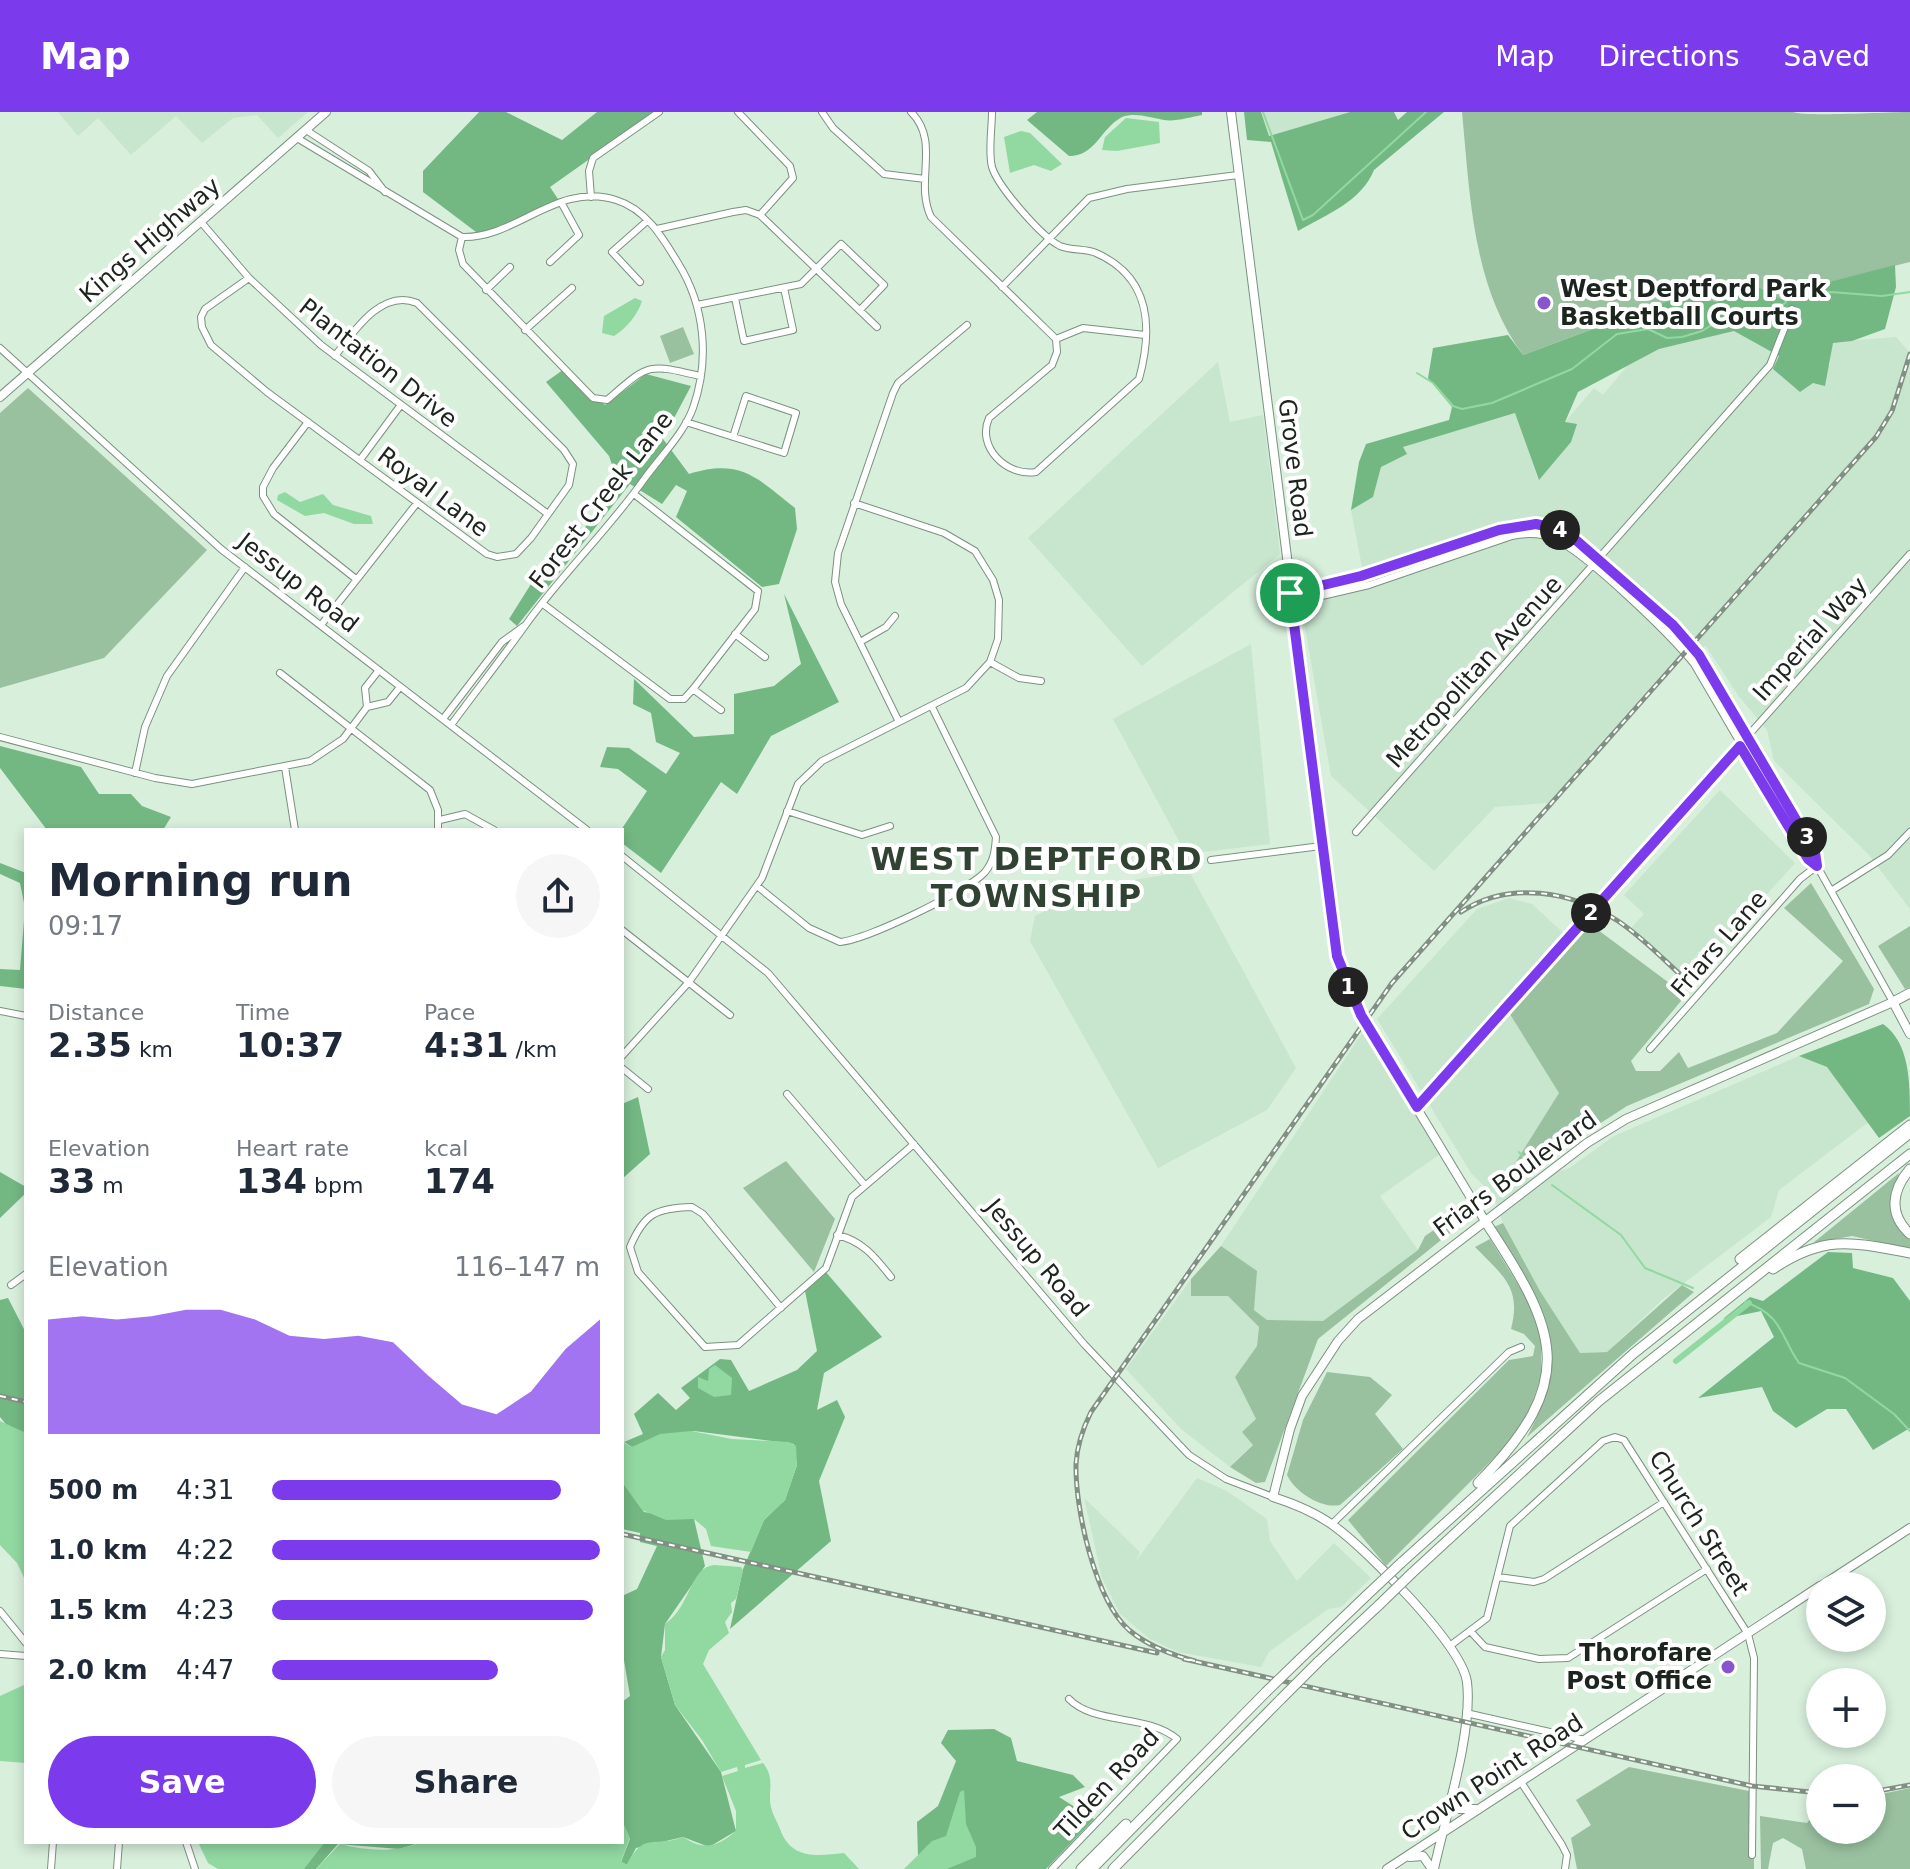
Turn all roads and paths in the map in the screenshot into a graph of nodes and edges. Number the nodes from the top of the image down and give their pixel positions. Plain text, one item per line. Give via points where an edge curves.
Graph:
1 (326, 112) edge
2 (659, 112) edge
3 (738, 112) edge
4 (822, 112) edge
5 (911, 112) edge
6 (992, 112) edge
7 (1231, 112) edge
8 (306, 130) junction
9 (297, 138) junction
10 (1238, 175) junction
11 (925, 179) junction
12 (385, 192) junction
13 (591, 197) junction
14 (561, 202) junction
15 (760, 215) junction
16 (647, 221) junction
17 (201, 222) junction
18 (657, 229) junction
19 (462, 237) junction
20 (1049, 237) junction
21 (550, 262) dead end
22 (510, 267) dead end
23 (817, 269) junction
24 (249, 278) junction
25 (640, 282) dead end
26 (1002, 287) junction
27 (572, 288) dead end
28 (784, 288) junction
29 (486, 290) junction
30 (735, 298) junction
31 (697, 305) junction
32 (1792, 309) dead end
33 (860, 310) junction
34 (967, 325) dead end
35 (877, 327) dead end
36 (525, 330) junction
37 (1145, 335) junction
38 (1056, 339) junction
39 (0, 348) edge
40 (335, 356) junction
41 (27, 374) junction
42 (700, 376) junction
43 (0, 397) edge
44 (400, 406) junction
45 (308, 422) junction
46 (686, 422) junction
47 (733, 437) junction
48 (360, 460) junction
49 (634, 494) junction
50 (417, 503) junction
51 (854, 503) junction
52 (548, 514) junction
53 (1910, 554) edge
54 (1598, 559) junction
55 (245, 567) junction
56 (1592, 567) junction
57 (356, 579) junction
58 (1290, 593) junction
59 (1292, 603) junction
60 (543, 604) junction
61 (895, 616) dead end
62 (526, 624) junction
63 (321, 625) junction
64 (735, 634) junction
65 (860, 642) junction
66 (765, 657) dead end
67 (990, 662) junction
68 (379, 670) junction
69 (280, 673) dead end
70 (1041, 681) dead end
71 (400, 687) junction
72 (693, 689) junction
73 (367, 707) junction
74 (932, 707) junction
75 (721, 710) dead end
76 (443, 719) junction
77 (899, 722) junction
78 (451, 725) junction
79 (351, 729) junction
80 (1748, 736) junction
81 (0, 737) edge
82 (1740, 746) junction
83 (285, 767) junction
84 (135, 773) junction
85 (787, 811) junction
86 (440, 820) junction
87 (890, 826) dead end
88 (295, 828) edge
89 (438, 828) edge
90 (490, 828) edge
91 (584, 828) edge
92 (1356, 832) dead end
93 (1910, 832) edge
94 (1321, 846) junction
95 (624, 858) edge
96 (1211, 860) dead end
97 (1817, 866) junction
98 (757, 886) junction
99 (1831, 891) junction
100 (624, 932) edge
101 (723, 934) junction
102 (689, 982) junction
103 (1910, 993) edge
104 (1893, 1002) junction
105 (0, 1011) edge
106 (730, 1015) dead end
107 (24, 1016) edge
108 (1910, 1034) edge
109 (1650, 1049) dead end
110 (624, 1054) edge
111 (624, 1070) edge
112 (648, 1089) dead end
113 (787, 1094) dead end
114 (1417, 1107) junction
115 (1910, 1125) edge
116 (1910, 1133) edge
117 (914, 1144) junction
118 (1910, 1154) edge
119 (1910, 1169) edge
120 (864, 1184) junction
121 (1485, 1221) junction
122 (1910, 1234) edge
123 (837, 1235) junction
124 (626, 1247) edge
125 (1910, 1253) edge
126 (24, 1275) edge
127 (891, 1277) dead end
128 (11, 1285) dead end
129 (1715, 1286) junction
130 (781, 1308) junction
131 (1521, 1347) dead end
132 (1631, 1378) junction
133 (1273, 1497) junction
134 (1664, 1502) junction
135 (1332, 1524) junction
136 (1441, 1524) junction
137 (1910, 1528) edge
138 (1707, 1569) junction
139 (1842, 1572) edge
140 (1498, 1577) junction
141 (1806, 1595) edge
142 (0, 1611) edge
143 (1472, 1633) junction
144 (1748, 1634) junction
145 (24, 1641) edge
146 (1451, 1645) junction
147 (0, 1654) edge
148 (24, 1656) edge
149 (1069, 1699) dead end
150 (1466, 1713) junction
151 (1585, 1740) junction
152 (1521, 1782) junction
153 (1171, 1785) junction
154 (1451, 1791) junction
155 (1481, 1808) junction
156 (1442, 1834) junction
157 (53, 1844) edge
158 (119, 1844) edge
159 (187, 1844) edge
160 (1752, 1855) dead end
161 (1398, 1862) junction
162 (51, 1869) edge
163 (117, 1869) edge
164 (195, 1869) edge
165 (1052, 1869) edge
166 (1081, 1869) edge
167 (1092, 1869) edge
168 (1113, 1869) edge
169 (1387, 1869) edge
170 (1433, 1869) edge
171 (1565, 1869) edge

1 - 8 main road, Kings Highway
2 - 13 street via 593,158
3 - 15 street via 794,171
4 - 11 street via 884,174
5 - 11 street via 924,125
6 - 20 street via 993,169
7 - 10 main road, Grove Road
8 - 9 main road, Kings Highway
8 - 12 street via 369,171
9 - 12 street
9 - 17 main road, Kings Highway
10 - 20 street via 1101,193 1079,205
10 - 58 main road, Grove Road
11 - 26 street via 926,206 938,227
12 - 19 street
13 - 14 street, Forest Creek Lane
13 - 16 street, Forest Creek Lane via 617,200
14 - 19 street, Forest Creek Lane via 488,236
14 - 21 street via 579,235
15 - 18 street via 746,210
15 - 23 street
16 - 18 street, Forest Creek Lane
16 - 25 street via 612,252
17 - 24 street, Plantation Drive
17 - 41 main road, Kings Highway
18 - 31 street, Forest Creek Lane
19 - 29 street via 460,258
20 - 26 street
20 - 37 street via 1062,247 1101,255 1136,285 1145,307
22 - 29 street
23 - 28 street via 805,282
23 - 33 street
23 - 33 street via 841,244 884,285
24 - 40 street, Plantation Drive
24 - 45 street, Royal Lane via 205,309 205,337
26 - 38 street
27 - 36 street
28 - 30 street
28 - 30 street via 793,330 744,341
29 - 36 street
30 - 31 street
31 - 42 street, Forest Creek Lane via 704,347
32 - 54 street, Metropolitan Avenue via 1770,365
33 - 35 street
34 - 51 street via 898,383
36 - 42 street via 584,391 603,401 643,369
37 - 38 street via 1083,328
37 - 38 street via 1139,379 1036,472 1023,474 1010,470 990,448 985,427 1052,365
39 - 41 street, Jessup Road
40 - 44 street, Plantation Drive
40 - 52 street, Royal Lane via 387,302 406,298 417,303 570,457 569,485
41 - 43 main road, Kings Highway
41 - 55 street, Jessup Road
42 - 46 street, Forest Creek Lane
44 - 48 street
44 - 52 street, Plantation Drive
45 - 48 street, Royal Lane
45 - 57 street via 273,468 263,496 274,514
46 - 47 street
46 - 49 street, Forest Creek Lane
47 - 47 street via 784,453 796,413 746,396
48 - 50 street, Royal Lane
49 - 60 street, Forest Creek Lane
49 - 64 street via 756,588 757,604
50 - 52 street, Royal Lane via 497,557 516,554
50 - 57 street
51 - 65 street via 835,582
51 - 67 street via 944,533 975,551 999,600 998,639
53 - 80 street, Imperial Way
54 - 56 street, Metropolitan Avenue
54 - 58 street via 1567,534 1526,524
54 - 80 street via 1684,636
55 - 63 street, Jessup Road
55 - 84 street via 167,676 145,727
56 - 59 street via 1558,541 1526,534 1369,585
56 - 82 street via 1685,653
56 - 92 street, Metropolitan Avenue
57 - 63 street
58 - 59 main road, Grove Road
59 - 94 main road, Grove Road
60 - 62 street, Forest Creek Lane
60 - 72 street via 670,699 684,699
61 - 65 street
62 - 76 street, Forest Creek Lane via 502,642
62 - 78 street, Forest Creek Lane
63 - 68 street, Jessup Road
64 - 66 street
64 - 72 street
65 - 77 street
67 - 70 street via 1019,678
67 - 74 street via 966,688
68 - 71 street, Jessup Road
68 - 73 street via 365,688
69 - 79 street
71 - 73 street via 388,702
71 - 76 street, Jessup Road
72 - 75 street
73 - 79 street
74 - 77 street
74 - 98 street via 996,837 994,858 983,875 885,929 840,942 809,928
76 - 78 street, Jessup Road
77 - 85 street via 822,761 798,784
78 - 91 street, Jessup Road
79 - 83 street via 329,751
79 - 86 street via 430,790
80 - 82 street, Imperial Way
80 - 97 street via 1815,852
81 - 84 street
82 - 97 street
82 - 114 street, Imperial Way
83 - 84 street via 192,784
83 - 88 street
85 - 87 street via 862,835
85 - 98 street
86 - 89 street
86 - 90 street via 465,814
93 - 99 street via 1888,855
94 - 96 street
94 - 114 main road, Grove Road via 1343,975 1364,1021
95 - 101 street, Jessup Road
97 - 99 street
97 - 109 street, Friars Lane
98 - 101 street
99 - 104 street
100 - 102 street
101 - 102 street
101 - 117 street, Jessup Road via 768,973
102 - 106 street
102 - 110 street
103 - 104 highway
104 - 108 main road
104 - 121 main road, Friars Boulevard via 1648,1107 1587,1143
105 - 107 street
111 - 112 street
113 - 120 street
114 - 121 main road, Grove Road
115 - 129 highway via 1727,1269
116 - 129 highway
117 - 120 street
117 - 133 street, Jessup Road via 1084,1344 1189,1455 1226,1479
118 - 132 highway
119 - 122 highway via 1896,1188 1894,1204
120 - 123 street via 852,1197
121 - 133 main road, Friars Boulevard via 1358,1319 1329,1352 1296,1411
121 - 136 highway via 1533,1298 1546,1341 1547,1369 1526,1430
123 - 127 street via 867,1248
123 - 130 street via 826,1268
124 - 130 street via 638,1272 705,1347 738,1345
124 - 130 street via 641,1222 656,1213 692,1207
125 - 132 highway via 1839,1241 1802,1251
126 - 128 street
129 - 136 highway
131 - 135 street via 1500,1360
132 - 168 highway, bridge via 1573,1423 1318,1662
133 - 135 main road, Jessup Road
134 - 138 street, Church Street
134 - 140 street via 1544,1579
134 - 140 street, Church Street via 1630,1447 1615,1437 1603,1441 1510,1526
135 - 146 main road, Jessup Road
136 - 153 highway, bridge
137 - 139 main road, Crown Point Road
138 - 143 street via 1568,1658 1539,1659 1485,1647
138 - 144 street, Church Street
140 - 143 street via 1490,1612
141 - 144 main road, Crown Point Road
142 - 145 street
143 - 146 street
144 - 151 main road, Crown Point Road
144 - 160 street via 1754,1658
146 - 150 main road via 1465,1674
147 - 148 street
149 - 165 street, Tilden Road via 1082,1708 1164,1729 1177,1739
150 - 151 street
150 - 154 main road
151 - 152 main road, Crown Point Road
152 - 155 main road, Crown Point Road
152 - 171 street via 1562,1845
153 - 166 highway
153 - 167 highway
154 - 155 main road via 1459,1809
154 - 156 main road
155 - 156 main road, Crown Point Road
156 - 161 main road, Crown Point Road
156 - 170 main road
157 - 162 street
158 - 163 street
159 - 164 street
161 - 169 main road, Crown Point Road
161 - 170 main road via 1423,1856

